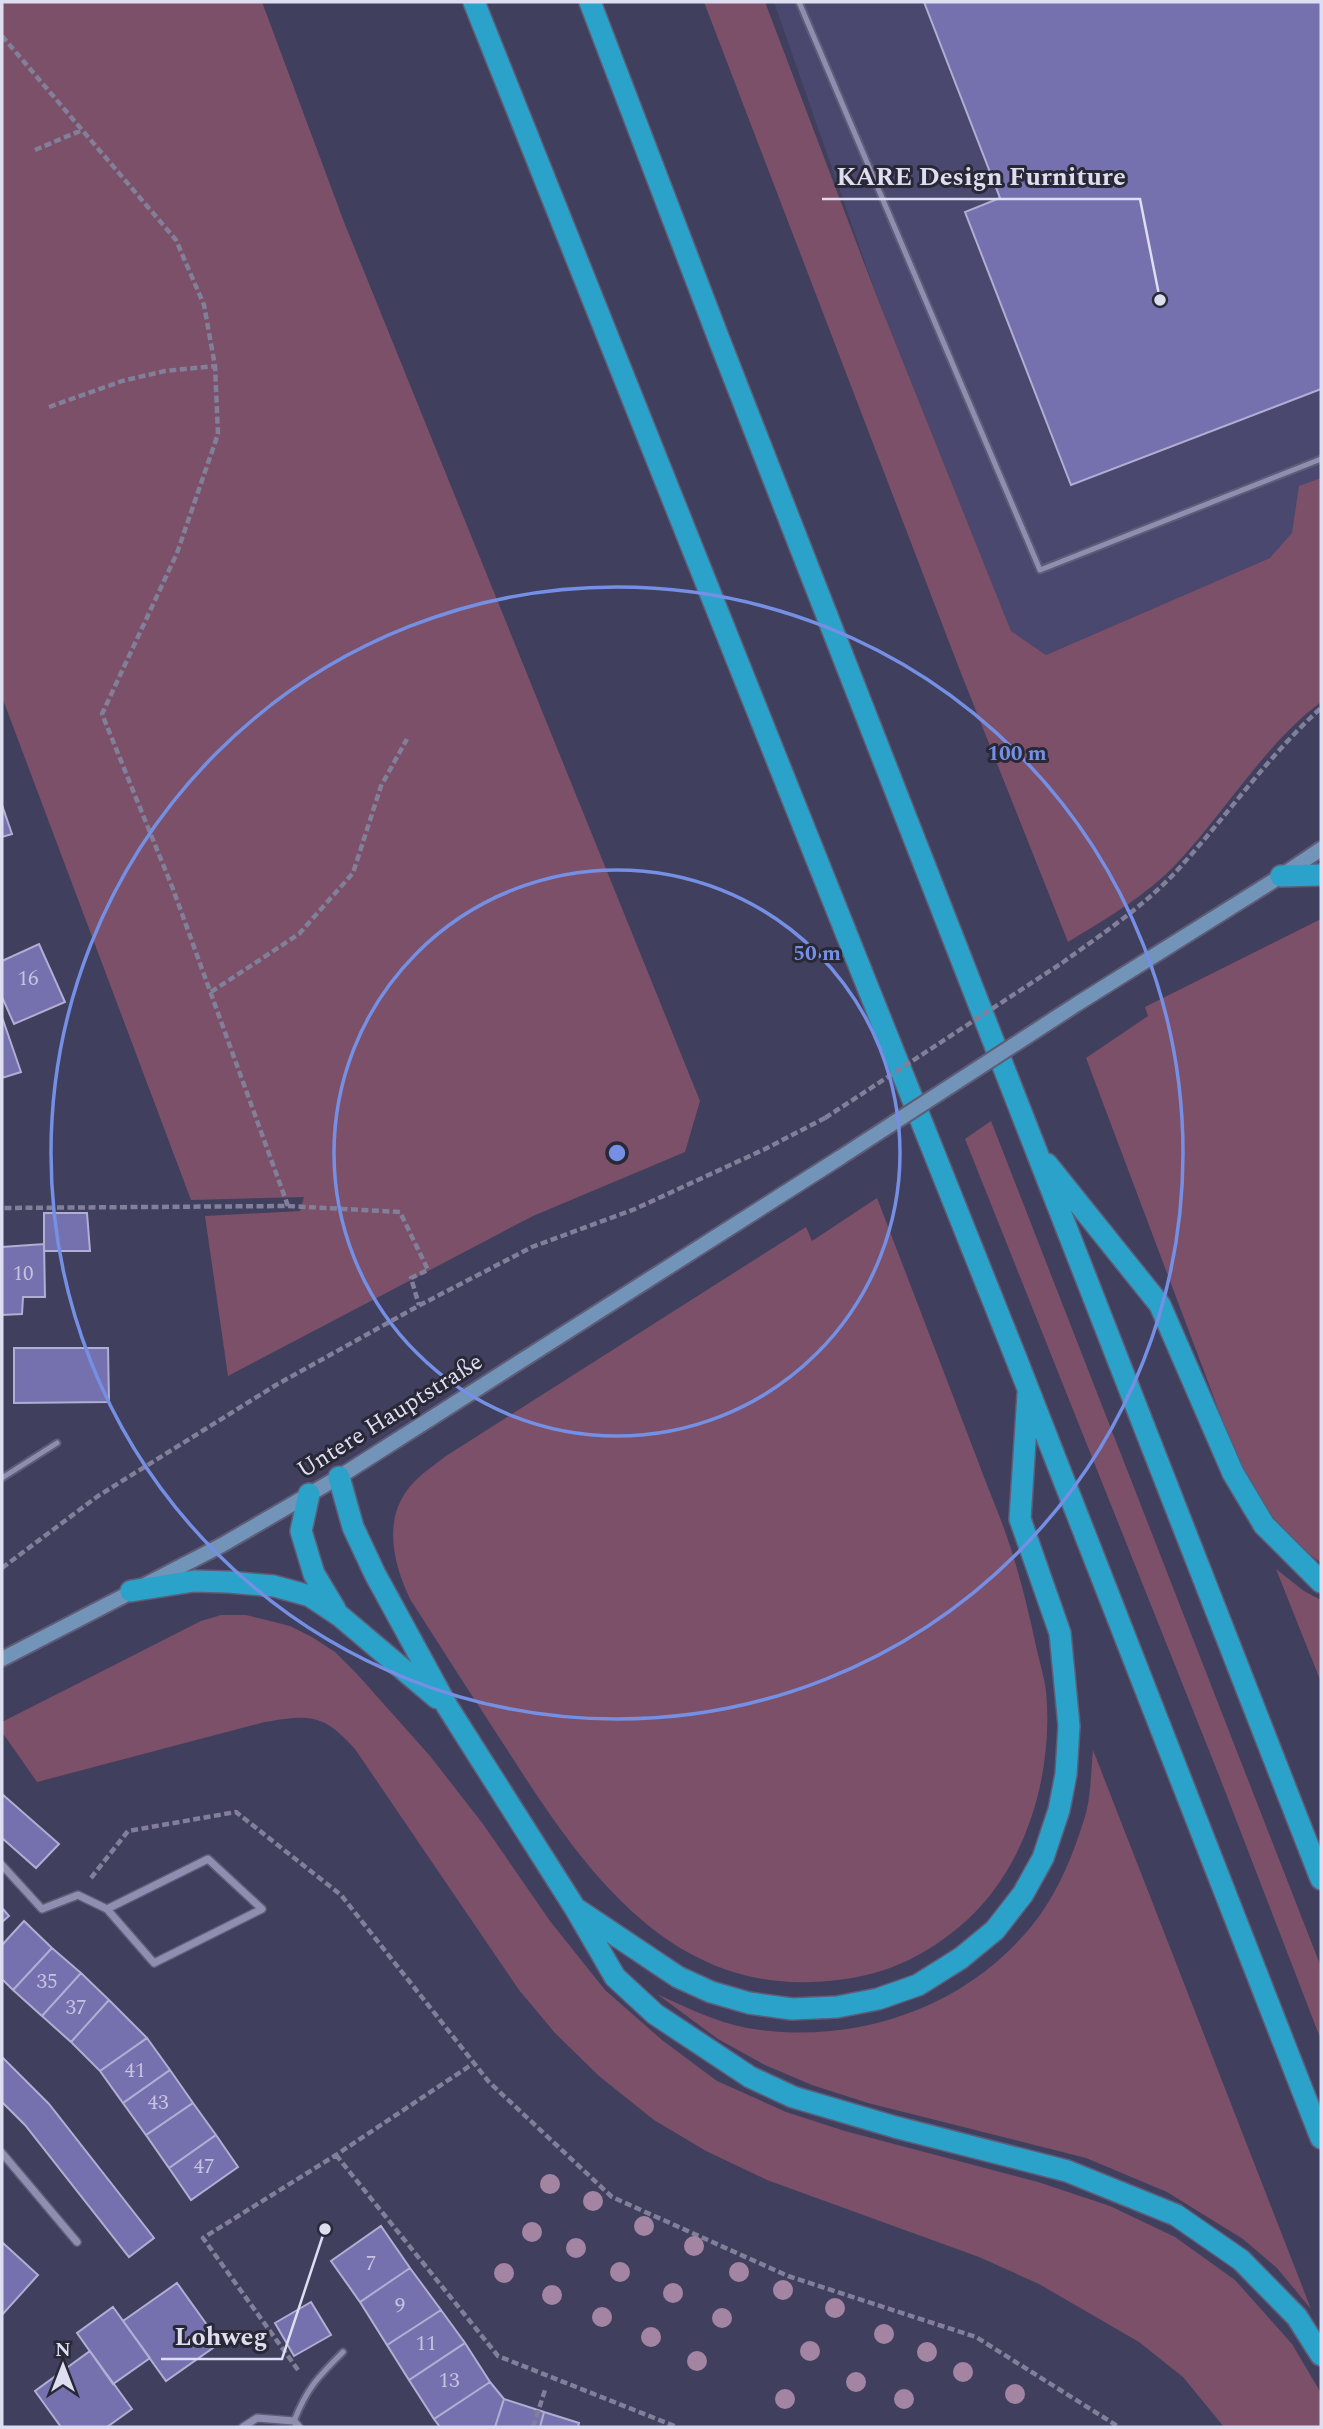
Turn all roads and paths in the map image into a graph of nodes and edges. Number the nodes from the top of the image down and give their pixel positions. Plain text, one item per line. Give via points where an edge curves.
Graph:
1 (474, 2) edge
2 (590, 2) edge
3 (799, 2) edge
4 (2, 36) edge
5 (82, 130) junction
6 (35, 150) dead end
7 (215, 366) junction
8 (49, 407) dead end
9 (1321, 459) edge
10 (1321, 708) edge
11 (407, 738) dead end
12 (1321, 849) edge
13 (1321, 875) edge
14 (1281, 876) junction
15 (211, 992) junction
16 (1034, 1147) junction
17 (289, 1206) junction
18 (2, 1208) edge
19 (420, 1305) junction
20 (1028, 1388) junction
21 (57, 1443) dead end
22 (339, 1477) junction
23 (2, 1478) edge
24 (310, 1494) junction
25 (2, 1568) edge
26 (1321, 1582) edge
27 (131, 1591) junction
28 (340, 1616) junction
29 (2, 1658) edge
30 (447, 1706) junction
31 (2, 1866) edge
32 (1321, 1879) edge
33 (78, 1895) junction
34 (575, 1908) junction
35 (107, 1909) junction
36 (474, 2063) junction
37 (1321, 2138) edge
38 (2, 2153) edge
39 (336, 2155) junction
40 (77, 2242) dead end
41 (343, 2352) dead end
42 (1321, 2355) edge
43 (310, 2387) junction
44 (546, 2387) dead end
45 (297, 2424) edge
46 (243, 2427) edge
47 (533, 2427) edge
48 (677, 2427) edge
49 (1119, 2427) edge

1 - 20 highway
2 - 16 highway
3 - 9 lane via 1040,570
4 - 5 path
5 - 6 path
5 - 7 path via 176,240 204,305
7 - 8 path via 164,371
7 - 15 path via 218,434 177,553 102,714
10 - 19 path, bridge via 1281,748 1181,867 1062,963 825,1118 635,1209 532,1247
11 - 15 path via 381,786 353,873 299,934
12 - 14 main road, Untere Hauptstraße
13 - 14 highway
14 - 22 main road, Untere Hauptstraße, bridge
15 - 17 path
16 - 26 highway via 1160,1305 1233,1473 1264,1525
16 - 32 highway
17 - 18 path
17 - 19 path via 400,1212 428,1270 411,1278
19 - 25 path via 276,1385 98,1496
20 - 34 highway via 1020,1519 1059,1633 1069,1726 1059,1810 1043,1858 995,1930 918,1985 837,2007 792,2009 749,2003 678,1977
20 - 37 highway
21 - 23 lane
22 - 24 main road, Untere Hauptstraße
22 - 30 highway via 364,1551
24 - 27 main road, Untere Hauptstraße
24 - 28 highway via 301,1531 314,1574
27 - 28 highway via 194,1581 274,1586 310,1596
27 - 29 main road, Untere Hauptstraße
28 - 30 highway
30 - 34 highway
31 - 33 street via 42,1909
33 - 35 street
33 - 36 path via 128,1830 236,1812 341,1895
34 - 42 highway via 615,1977 655,2014 750,2077 840,2112 1068,2171 1176,2215 1241,2260 1297,2317
35 - 35 street via 208,1859 262,1909 154,1963
36 - 39 path
36 - 49 path via 612,2197 789,2276 976,2337
38 - 40 street
39 - 43 path via 203,2238
39 - 48 path via 498,2356
41 - 43 lane
43 - 45 lane
44 - 47 path
45 - 46 street via 257,2418

